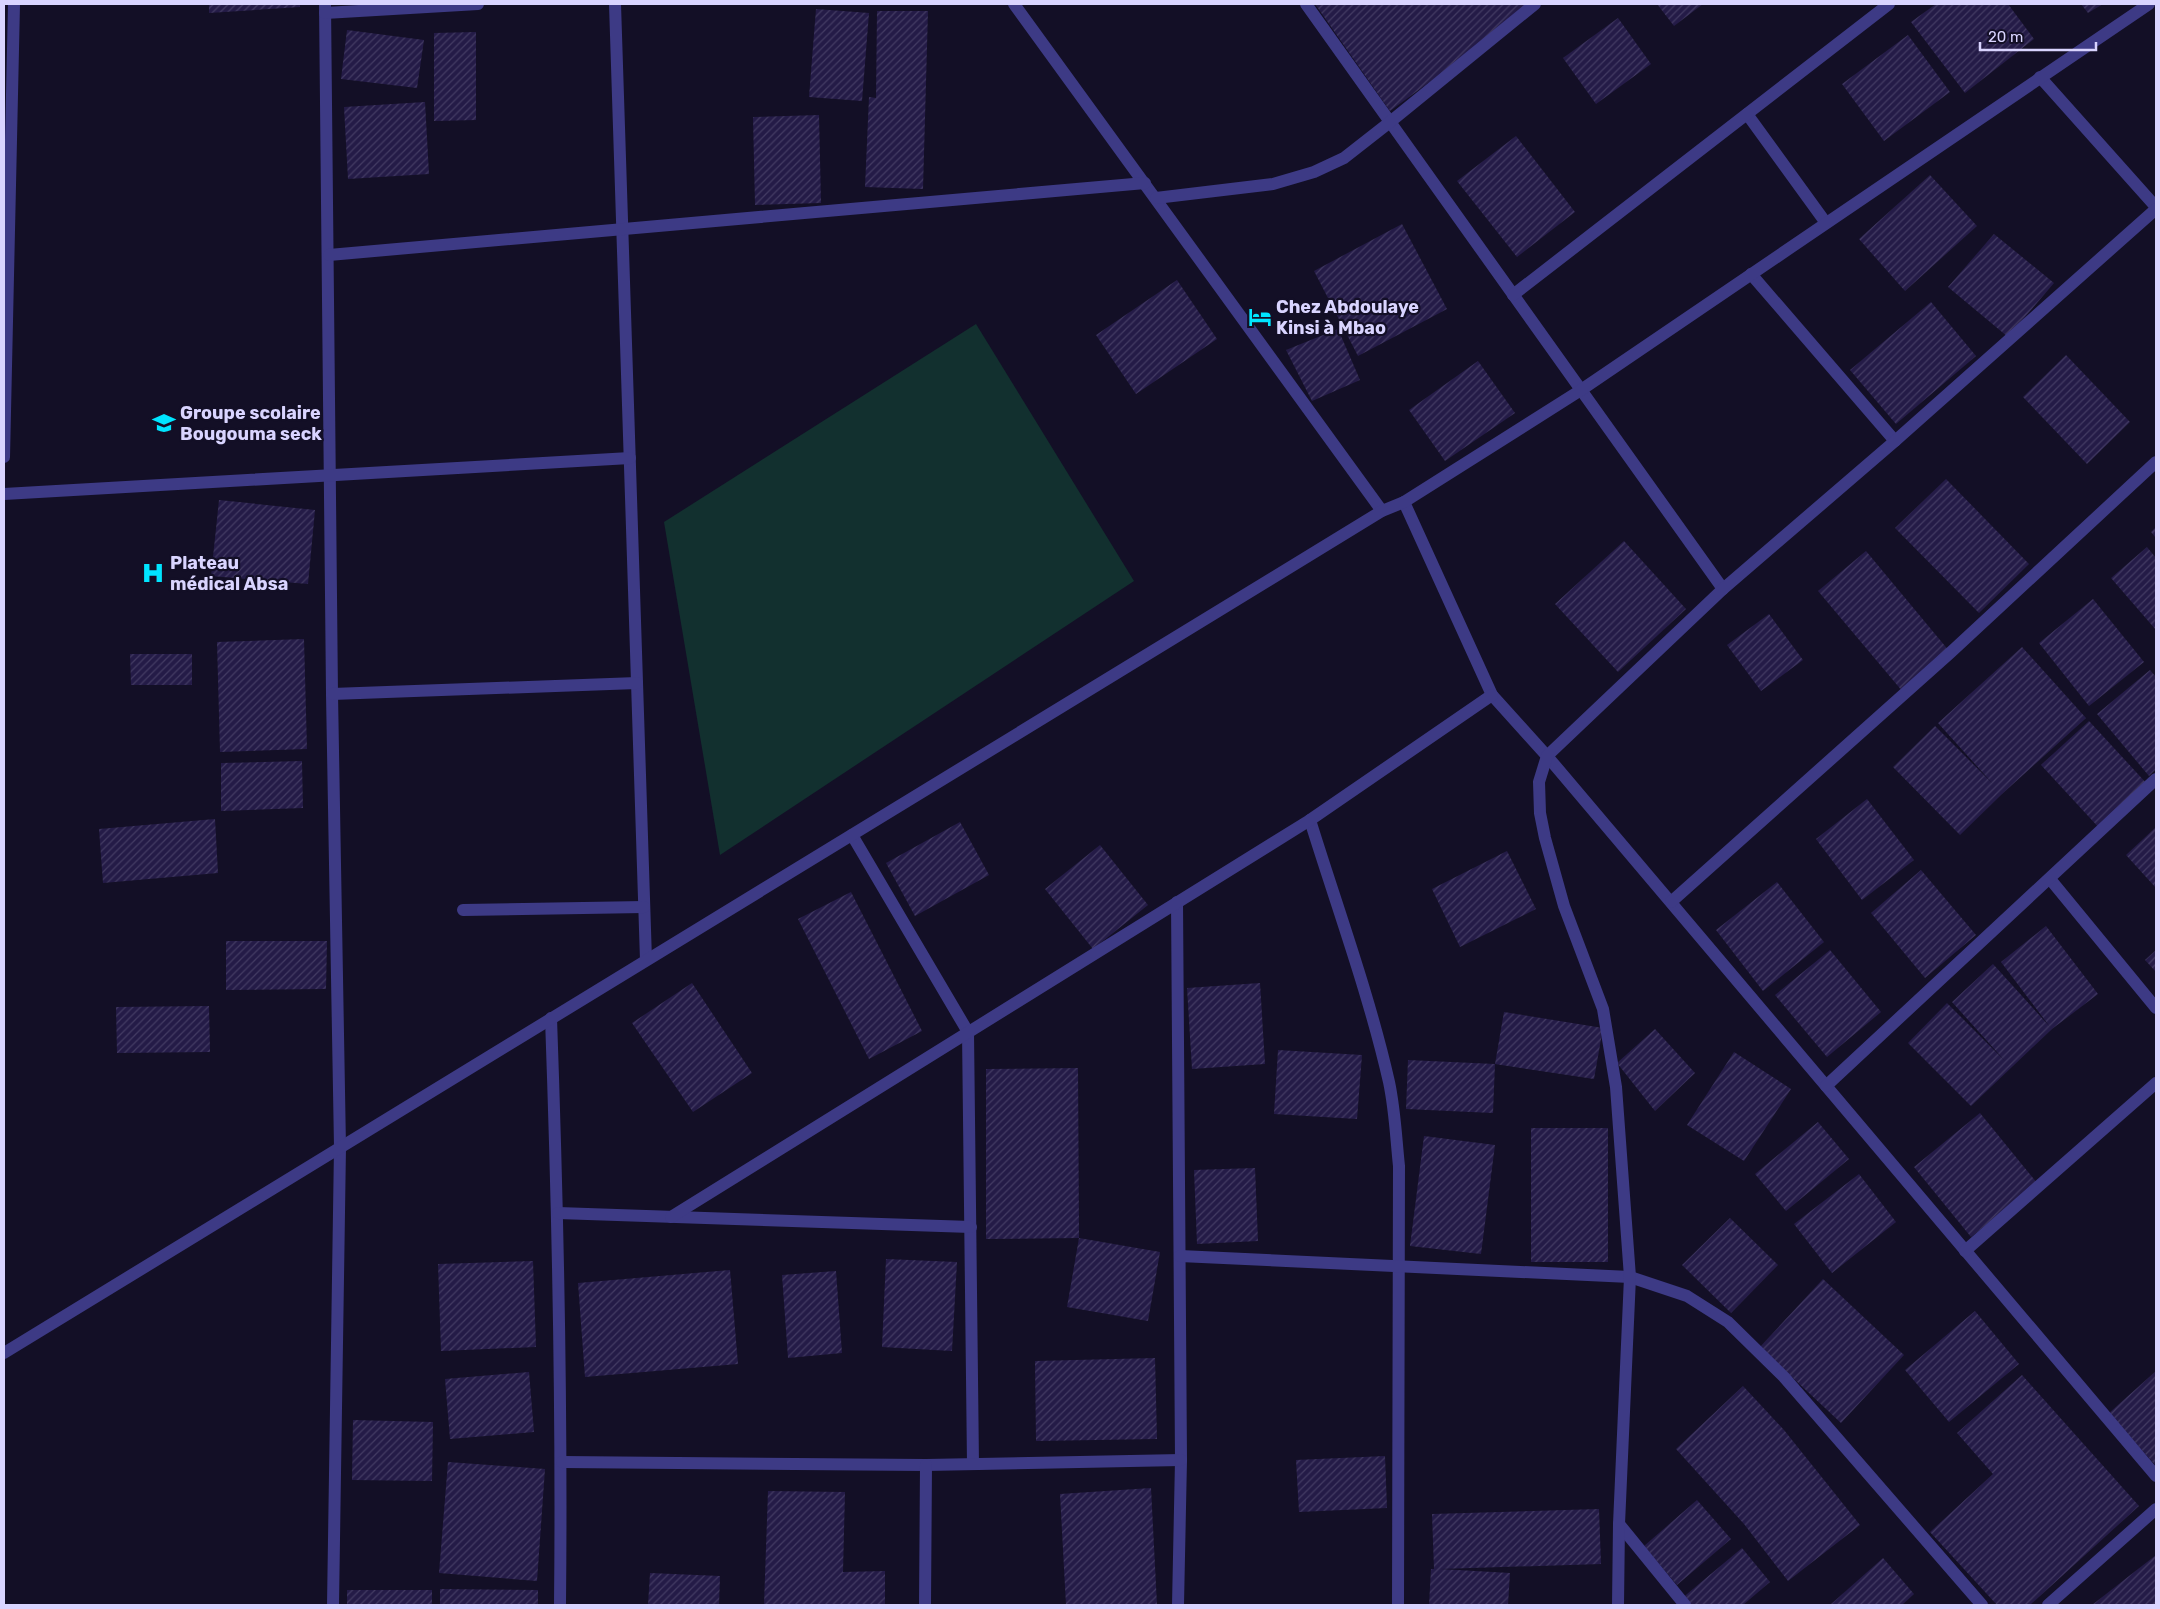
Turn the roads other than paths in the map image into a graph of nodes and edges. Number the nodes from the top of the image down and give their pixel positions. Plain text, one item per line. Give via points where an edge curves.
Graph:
1 (14, 4) edge
2 (478, 4) edge
3 (615, 4) edge
4 (1014, 4) edge
5 (1306, 4) edge
6 (1535, 4) edge
7 (1889, 4) edge
8 (2149, 4) edge
9 (325, 8) edge
10 (2040, 77) junction
11 (1747, 114) junction
12 (1390, 122) junction
13 (1145, 183) junction
14 (1156, 198) junction
15 (2156, 208) edge
16 (1826, 224) junction
17 (622, 229) junction
18 (329, 255) junction
19 (1751, 274) junction
20 (1513, 295) junction
21 (1581, 390) junction
22 (1895, 442) junction
23 (4, 457) edge
24 (630, 458) junction
25 (2156, 462) edge
26 (330, 475) junction
27 (4, 494) edge
28 (1404, 502) junction
29 (1382, 511) junction
30 (1723, 590) junction
31 (637, 683) junction
32 (332, 694) junction
33 (1492, 695) junction
34 (1547, 756) junction
35 (2156, 779) edge
36 (1310, 820) junction
37 (852, 835) junction
38 (2050, 879) junction
39 (1178, 902) junction
40 (1671, 902) junction
41 (644, 908) junction
42 (463, 910) dead end
43 (646, 960) junction
44 (2156, 1008) edge
45 (552, 1018) junction
46 (968, 1032) junction
47 (2156, 1082) edge
48 (1826, 1086) junction
49 (340, 1147) junction
50 (558, 1213) junction
51 (671, 1217) junction
52 (971, 1227) junction
53 (1965, 1251) junction
54 (1180, 1256) junction
55 (1398, 1266) junction
56 (1630, 1277) junction
57 (4, 1353) edge
58 (1181, 1460) junction
59 (562, 1462) junction
60 (973, 1464) junction
61 (926, 1465) junction
62 (2156, 1476) edge
63 (2156, 1509) edge
64 (1619, 1524) junction
65 (333, 1605) edge
66 (560, 1605) edge
67 (925, 1605) edge
68 (1178, 1605) edge
69 (1398, 1605) edge
70 (1618, 1605) edge
71 (1685, 1605) edge
72 (1982, 1605) edge
73 (2048, 1605) edge

1 - 23 street
2 - 9 street
3 - 17 street
4 - 13 street
5 - 12 street
6 - 12 street
7 - 11 street
8 - 10 street
9 - 18 street
10 - 15 street
10 - 16 street
11 - 16 street
11 - 20 street
12 - 14 street via 1344,158 1314,172 1272,184
12 - 20 street
13 - 14 street
13 - 17 street
14 - 29 street
15 - 22 street
16 - 19 street
17 - 18 street
17 - 24 street
18 - 26 street
19 - 21 street
19 - 22 street
20 - 21 street
21 - 28 street
21 - 30 street
22 - 30 street
24 - 26 street
24 - 31 street
25 - 40 street via 1950,653
26 - 27 street
26 - 32 street
28 - 29 street
28 - 33 street
29 - 37 street
30 - 34 street
31 - 32 street
31 - 41 street
32 - 49 street
33 - 34 street
33 - 36 street
34 - 40 street
34 - 56 street via 1539,782 1540,813 1564,906 1603,1009 1616,1087
35 - 38 street
36 - 39 street
36 - 55 street via 1389,1084 1399,1166
37 - 43 street
37 - 46 street
38 - 44 street
38 - 48 street
39 - 46 street
39 - 54 street
40 - 48 street
41 - 42 street
41 - 43 street
43 - 45 street
45 - 49 street
45 - 50 street
46 - 51 street
46 - 52 street
47 - 53 street
48 - 53 street
49 - 57 street
49 - 65 street
50 - 51 street
50 - 59 street
51 - 52 street
52 - 60 street
53 - 62 street
54 - 55 street
54 - 58 street
55 - 56 street
55 - 69 street
56 - 64 street
56 - 72 street via 1687,1296 1728,1322 1784,1377
58 - 60 street
58 - 68 street
59 - 61 street
59 - 66 street
60 - 61 street
61 - 67 street
63 - 73 street
64 - 70 street
64 - 71 street

